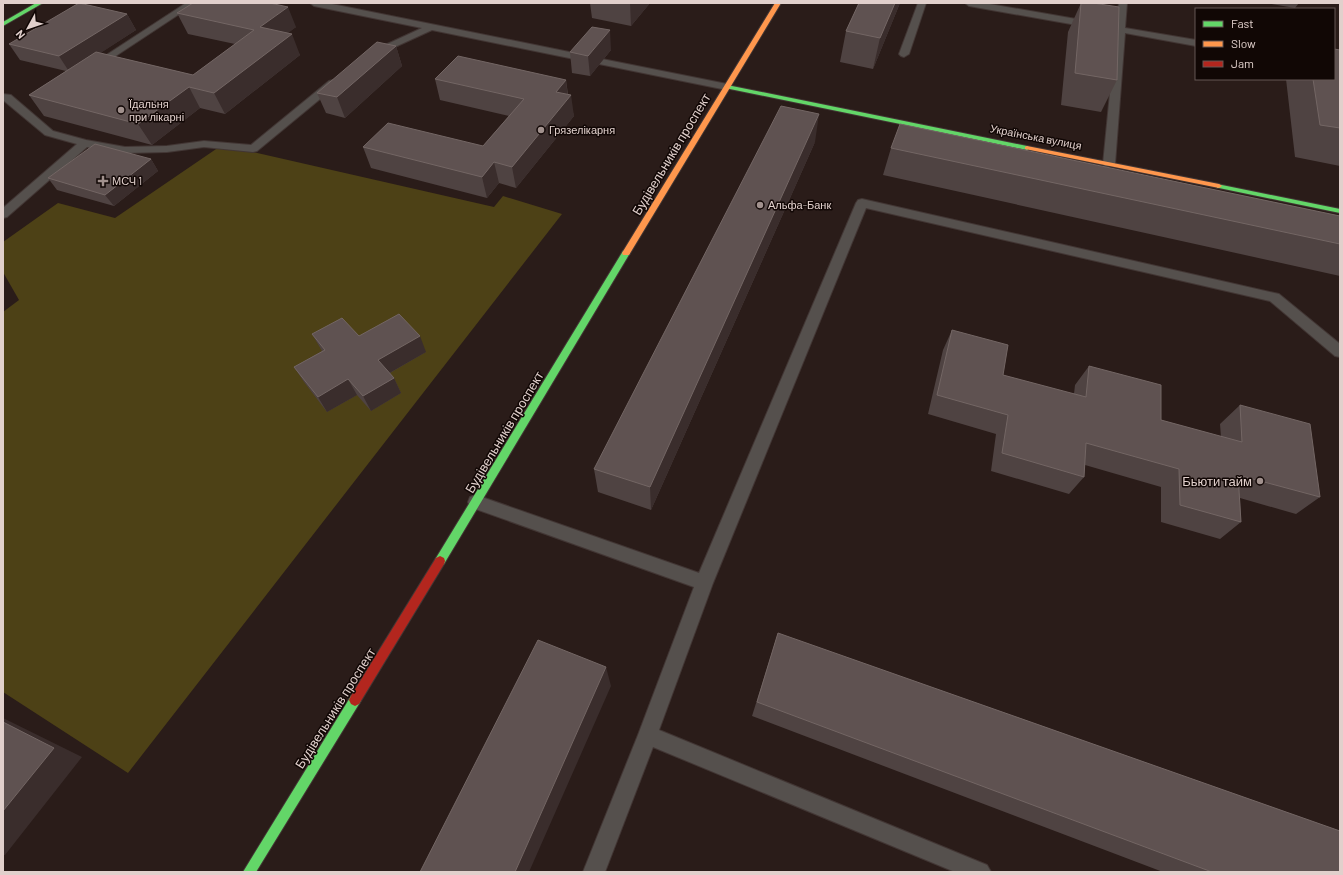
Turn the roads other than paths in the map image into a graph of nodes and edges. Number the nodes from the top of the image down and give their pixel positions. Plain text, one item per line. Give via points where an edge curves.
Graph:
1 (40, 3) edge
2 (192, 3) edge
3 (314, 3) edge
4 (778, 3) edge
5 (922, 3) edge
6 (969, 3) edge
7 (1123, 3) edge
8 (3, 24) edge
9 (431, 27) junction
10 (1120, 30) junction
11 (1195, 43) edge
12 (904, 54) dead end
13 (363, 58) edge
14 (584, 58) edge
15 (602, 62) edge
16 (82, 74) edge
17 (339, 79) edge
18 (727, 87) junction
19 (3, 97) edge
20 (85, 143) junction
21 (1109, 164) junction
22 (1340, 211) edge
23 (3, 214) edge
24 (1340, 352) edge
25 (476, 502) junction
26 (704, 582) junction
27 (648, 735) junction
28 (249, 872) edge
29 (594, 872) edge
30 (980, 872) edge

1 - 8 street
2 - 16 lane
3 - 9 lane
4 - 18 street, Будівельників проспект
5 - 12 lane
6 - 10 lane
7 - 10 lane
9 - 13 lane
9 - 14 lane
10 - 11 lane
10 - 21 lane
15 - 18 lane
17 - 20 lane via 253,149 204,144 167,150 124,150
18 - 21 street, Українська вулиця
18 - 25 street, Будівельників проспект
19 - 20 lane via 27,109 49,133
20 - 23 lane
21 - 22 street, Українська вулиця
24 - 26 lane via 1274,297 862,203
25 - 26 lane
25 - 28 street, Будівельників проспект
26 - 27 lane
27 - 29 lane
27 - 30 lane

